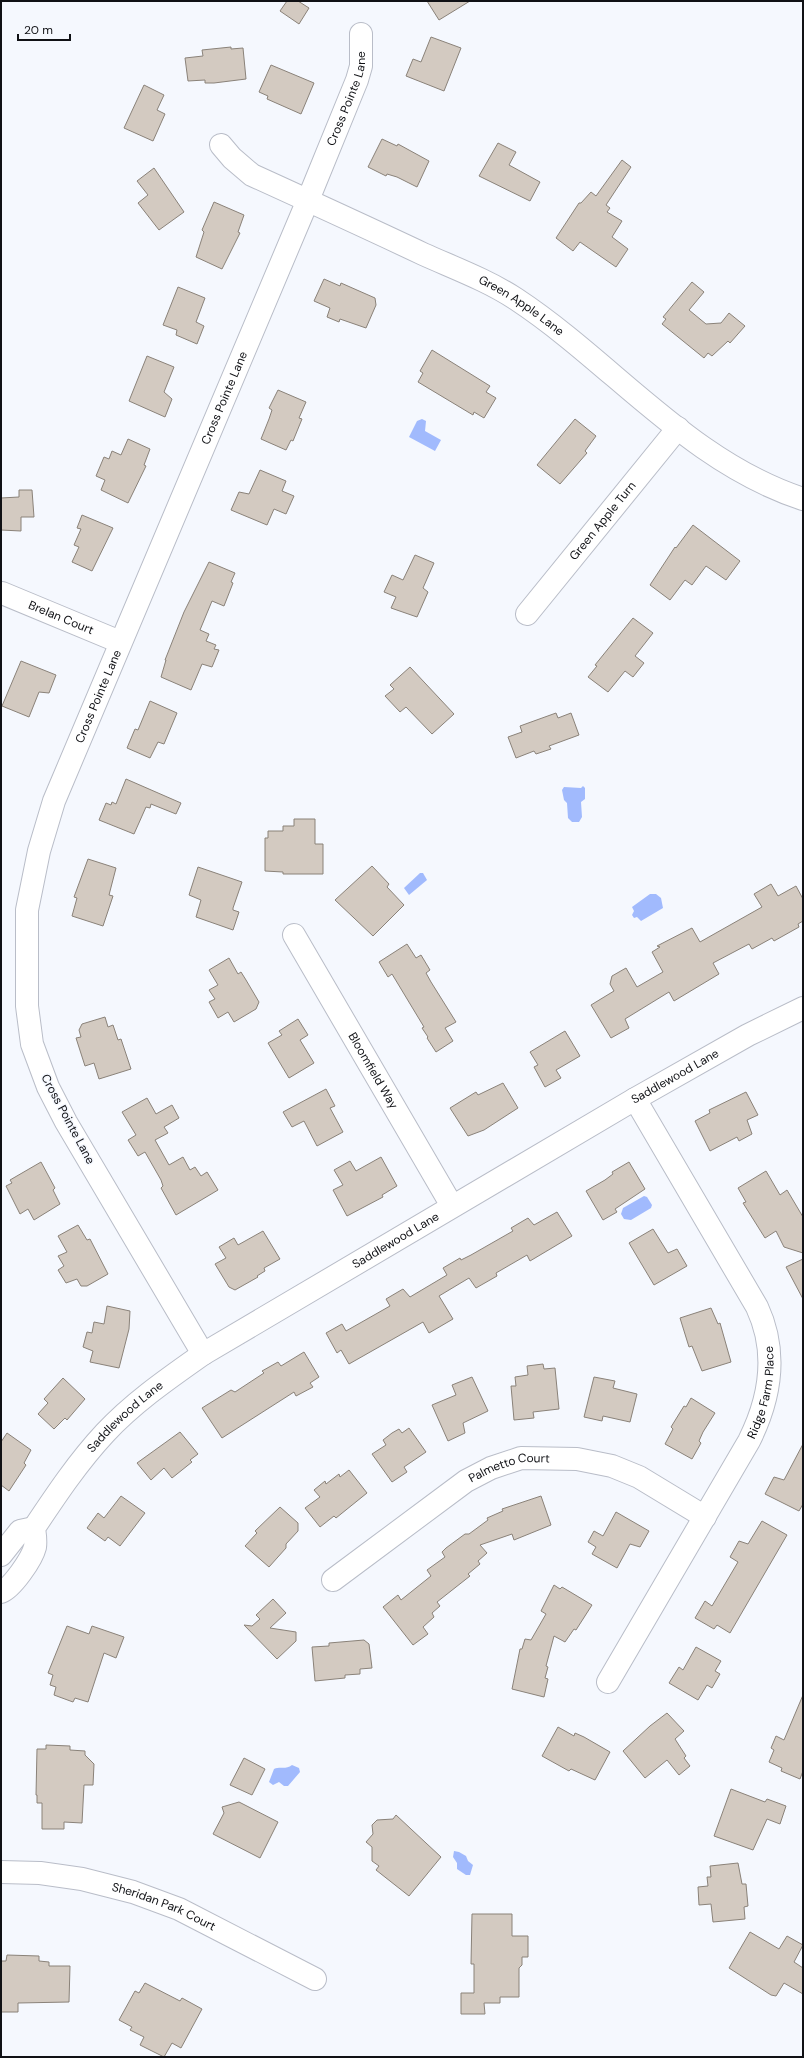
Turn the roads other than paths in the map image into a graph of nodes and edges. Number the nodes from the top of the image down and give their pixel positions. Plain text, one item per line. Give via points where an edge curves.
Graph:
1 (361, 34) dead end
2 (221, 145) dead end
3 (308, 200) junction
4 (678, 428) junction
5 (803, 499) edge
6 (2, 593) edge
7 (527, 614) dead end
8 (120, 642) junction
9 (294, 935) dead end
10 (803, 1008) edge
11 (635, 1099) junction
12 (452, 1206) junction
13 (203, 1354) junction
14 (705, 1517) junction
15 (34, 1528) junction
16 (3, 1552) edge
17 (26, 1563) junction
18 (333, 1580) dead end
19 (1, 1592) edge
20 (608, 1682) dead end
21 (1, 1872) edge
22 (315, 1979) dead end

1 - 3 street, Cross Pointe Lane via 359,73
2 - 3 street, Green Apple Lane via 252,175
3 - 4 street, Green Apple Lane via 515,298 549,322
3 - 8 street, Cross Pointe Lane
4 - 5 street, Green Apple Lane via 748,477
4 - 7 street, Green Apple Turn
6 - 8 street, Brelan Court
8 - 13 street, Cross Pointe Lane via 54,801 39,851 27,910 28,1020 36,1056 55,1101
9 - 12 street, Bloomfield Way
10 - 11 street, Saddlewood Lane via 748,1035
11 - 12 street, Saddlewood Lane
11 - 14 street, Ridge Farm Place via 751,1296 768,1341 771,1368 763,1410 749,1441
12 - 13 street, Saddlewood Lane
13 - 15 street, Saddlewood Lane via 146,1396 105,1433 79,1464
14 - 18 street, Palmetto Court via 639,1476 612,1466 577,1459 522,1458 491,1468 466,1481
14 - 20 street, Ridge Farm Place
15 - 16 street via 20,1531
15 - 17 street via 34,1549
16 - 17 street
17 - 19 street via 9,1588
21 - 22 street, Sheridan Park Court via 40,1873 82,1879 134,1892 179,1909

